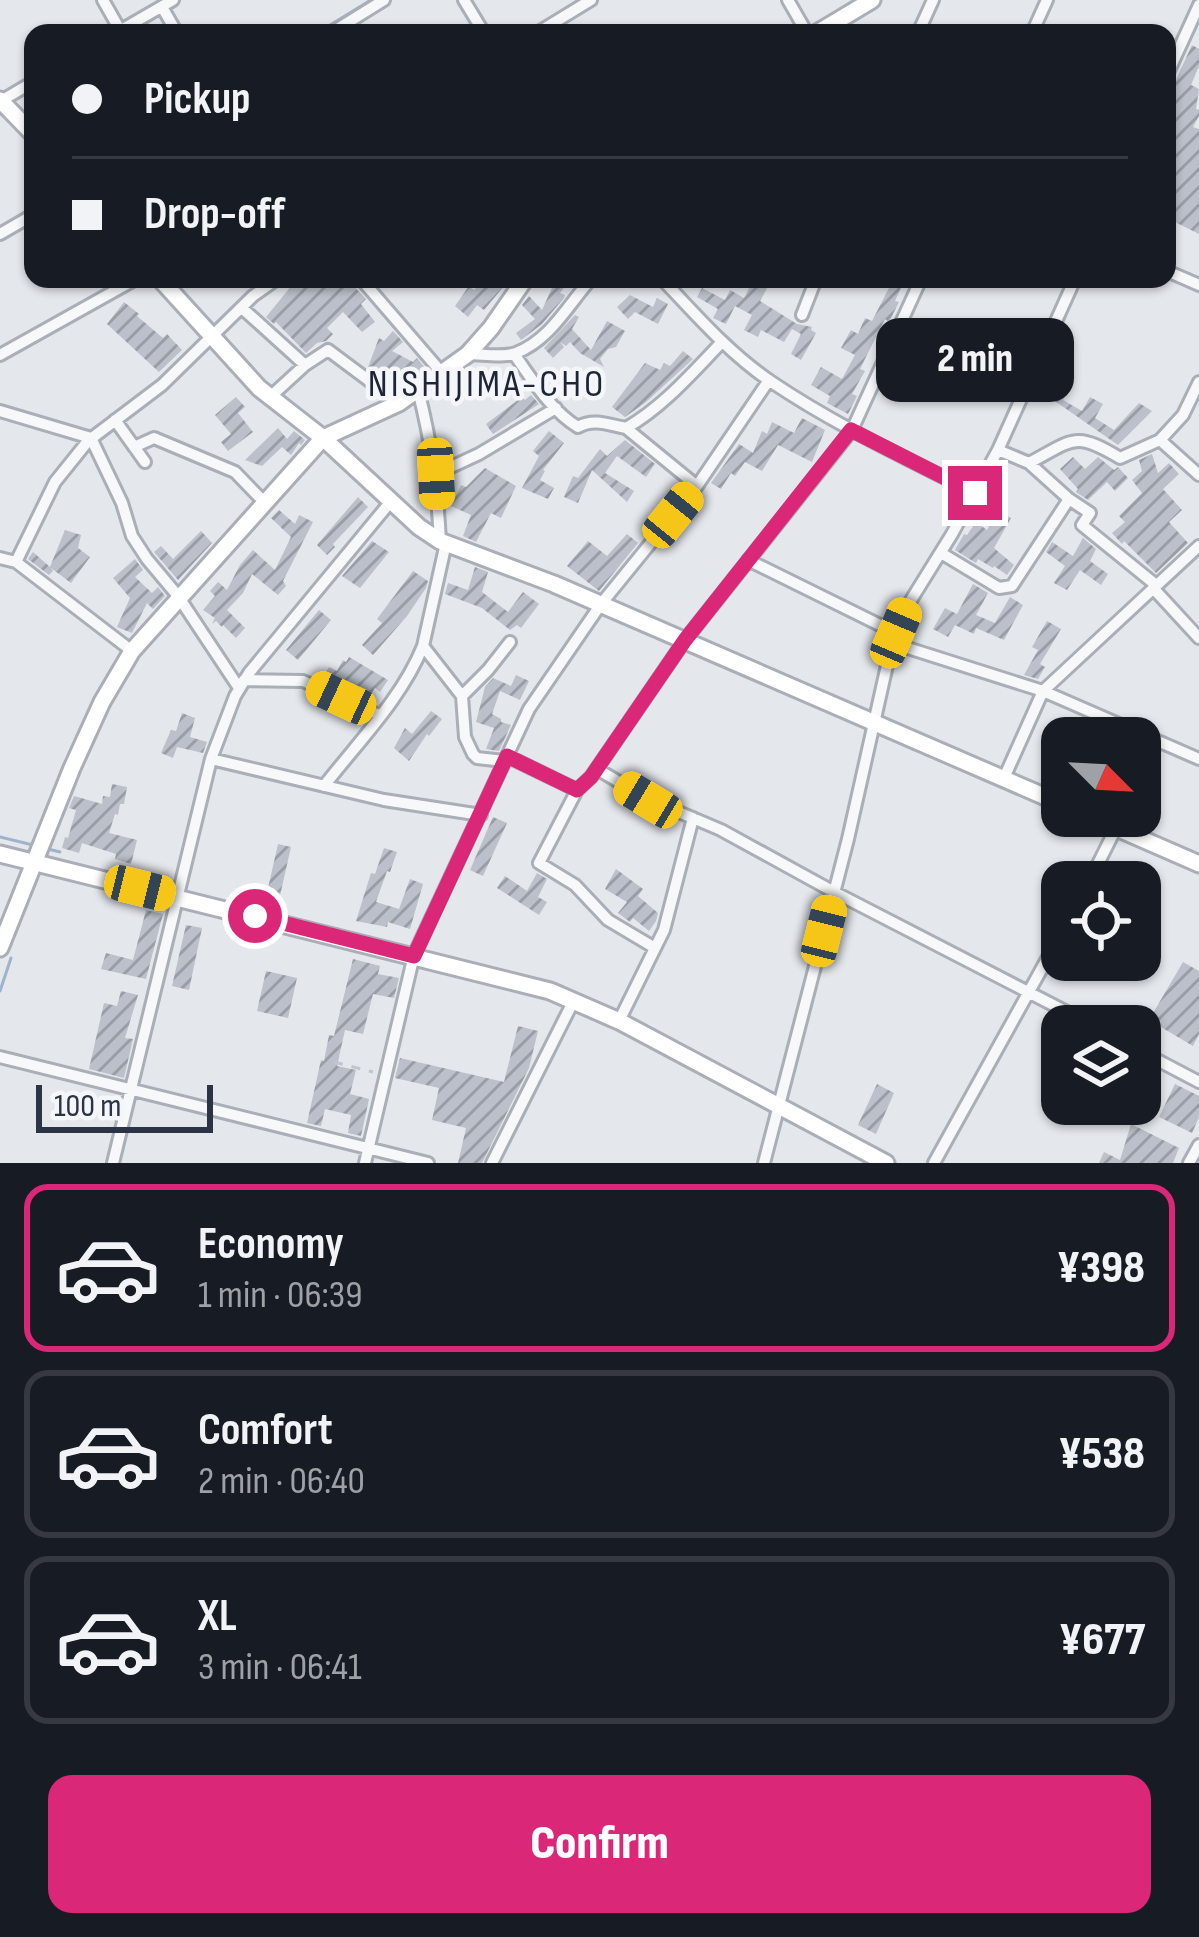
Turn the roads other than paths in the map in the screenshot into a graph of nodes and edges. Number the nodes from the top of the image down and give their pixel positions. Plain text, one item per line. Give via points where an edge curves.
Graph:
1 (384, 0) edge
2 (592, 0) edge
3 (872, 0) edge
4 (167, 4) edge
5 (1199, 4) edge
6 (132, 24) edge
7 (346, 24) edge
8 (552, 24) edge
9 (833, 24) edge
10 (1176, 55) edge
11 (2, 105) edge
12 (24, 126) edge
13 (120, 288) edge
14 (168, 288) edge
15 (266, 288) edge
16 (369, 288) edge
17 (519, 288) edge
18 (583, 288) edge
19 (671, 288) edge
20 (812, 288) edge
21 (917, 288) edge
22 (1071, 288) edge
23 (242, 308) junction
24 (802, 315) dead end
25 (213, 338) junction
26 (722, 342) junction
27 (468, 353) junction
28 (514, 354) junction
29 (0, 355) edge
30 (304, 365) junction
31 (442, 373) junction
32 (769, 380) junction
33 (1199, 382) edge
34 (418, 391) junction
35 (269, 398) junction
36 (399, 403) junction
37 (556, 408) junction
38 (0, 411) edge
39 (115, 420) junction
40 (626, 428) junction
41 (851, 430) junction
42 (323, 437) junction
43 (92, 438) junction
44 (1160, 440) junction
45 (134, 447) junction
46 (998, 450) junction
47 (145, 462) dead end
48 (1029, 464) junction
49 (436, 474) junction
50 (1199, 475) edge
51 (697, 486) junction
52 (975, 493) junction
53 (1070, 499) junction
54 (392, 500) junction
55 (265, 503) junction
56 (442, 542) junction
57 (1199, 546) edge
58 (941, 553) junction
59 (0, 558) edge
60 (748, 560) junction
61 (16, 562) junction
62 (1154, 587) junction
63 (178, 596) junction
64 (601, 604) junction
65 (894, 638) junction
66 (1199, 638) edge
67 (685, 640) junction
68 (510, 642) dead end
69 (424, 646) junction
70 (132, 651) junction
71 (242, 684) junction
72 (1043, 691) junction
73 (462, 696) junction
74 (379, 716) junction
75 (872, 721) junction
76 (211, 759) junction
77 (506, 759) junction
78 (1199, 759) edge
79 (597, 769) junction
80 (1004, 778) junction
81 (324, 786) junction
82 (577, 790) junction
83 (1041, 795) edge
84 (481, 815) junction
85 (693, 818) junction
86 (1137, 837) edge
87 (0, 854) edge
88 (34, 862) junction
89 (1199, 863) edge
90 (834, 892) junction
91 (176, 897) junction
92 (0, 948) edge
93 (655, 948) junction
94 (414, 956) junction
95 (1041, 970) edge
96 (1029, 992) junction
97 (574, 1000) junction
98 (1054, 1005) edge
99 (619, 1021) junction
100 (0, 1058) edge
101 (1161, 1062) edge
102 (1199, 1082) edge
103 (132, 1091) junction
104 (781, 1106) junction
105 (1199, 1144) edge
106 (368, 1148) junction
107 (113, 1163) edge
108 (364, 1163) edge
109 (428, 1163) edge
110 (492, 1163) edge
111 (764, 1163) edge
112 (886, 1163) edge
113 (934, 1163) edge
114 (1189, 1163) edge

1 - 7 street
2 - 8 street
3 - 9 street
4 - 6 street
5 - 10 street
11 - 12 street
13 - 29 street
14 - 25 street
15 - 23 street
16 - 31 street
17 - 27 street
18 - 28 street via 557,323
19 - 26 street
20 - 24 street
21 - 41 street
22 - 46 street
23 - 25 street
23 - 30 street
25 - 35 street
25 - 39 street
26 - 32 street
26 - 40 street
27 - 28 street
27 - 31 street
28 - 37 street
30 - 35 street
30 - 36 street via 328,350
31 - 34 street
32 - 41 street
32 - 51 street
33 - 44 street
34 - 36 street
34 - 49 street
35 - 42 street
36 - 42 street
37 - 40 street via 578,427
37 - 49 street
38 - 43 street
39 - 43 street
39 - 45 street
40 - 51 street
41 - 52 street
41 - 60 street
42 - 54 street
42 - 55 street
43 - 61 street via 69,460
43 - 63 street via 132,536
44 - 48 street via 1120,458 1086,440 1070,442
44 - 50 street
45 - 47 street
45 - 55 street via 154,438 235,472
46 - 48 street
46 - 52 street
48 - 53 street
49 - 56 street
51 - 64 street
52 - 58 street
53 - 58 street via 1006,589
53 - 62 street via 1090,513 1082,525
54 - 56 street
54 - 71 street
55 - 63 street
56 - 64 street
56 - 69 street
57 - 62 street
58 - 65 street
59 - 61 street
60 - 65 street
60 - 67 street
61 - 70 street
62 - 66 street
62 - 72 street
63 - 70 street
63 - 71 street
64 - 67 street
64 - 77 street
65 - 72 street
65 - 75 street
67 - 75 street
67 - 79 street
68 - 73 street
69 - 73 street
69 - 74 street
70 - 88 street via 101,702
71 - 74 street via 303,680
71 - 76 street
72 - 78 street
72 - 80 street
73 - 77 street via 472,754
74 - 81 street
75 - 80 street
75 - 90 street
76 - 81 street
76 - 91 street
77 - 82 street
77 - 84 street
79 - 82 street
79 - 85 street
80 - 83 street
81 - 84 street
82 - 93 street via 539,863
84 - 94 street
85 - 90 street
85 - 93 street
86 - 89 street
87 - 88 street
88 - 91 street
88 - 92 street
90 - 96 street
90 - 104 street
91 - 94 street
91 - 103 street
93 - 99 street
94 - 97 street
94 - 106 street
95 - 96 street
96 - 98 street
96 - 113 street
97 - 99 street
97 - 110 street
99 - 104 street
100 - 103 street
101 - 102 street
103 - 106 street
103 - 107 street
104 - 111 street
104 - 112 street
105 - 114 street
106 - 108 street
106 - 109 street

